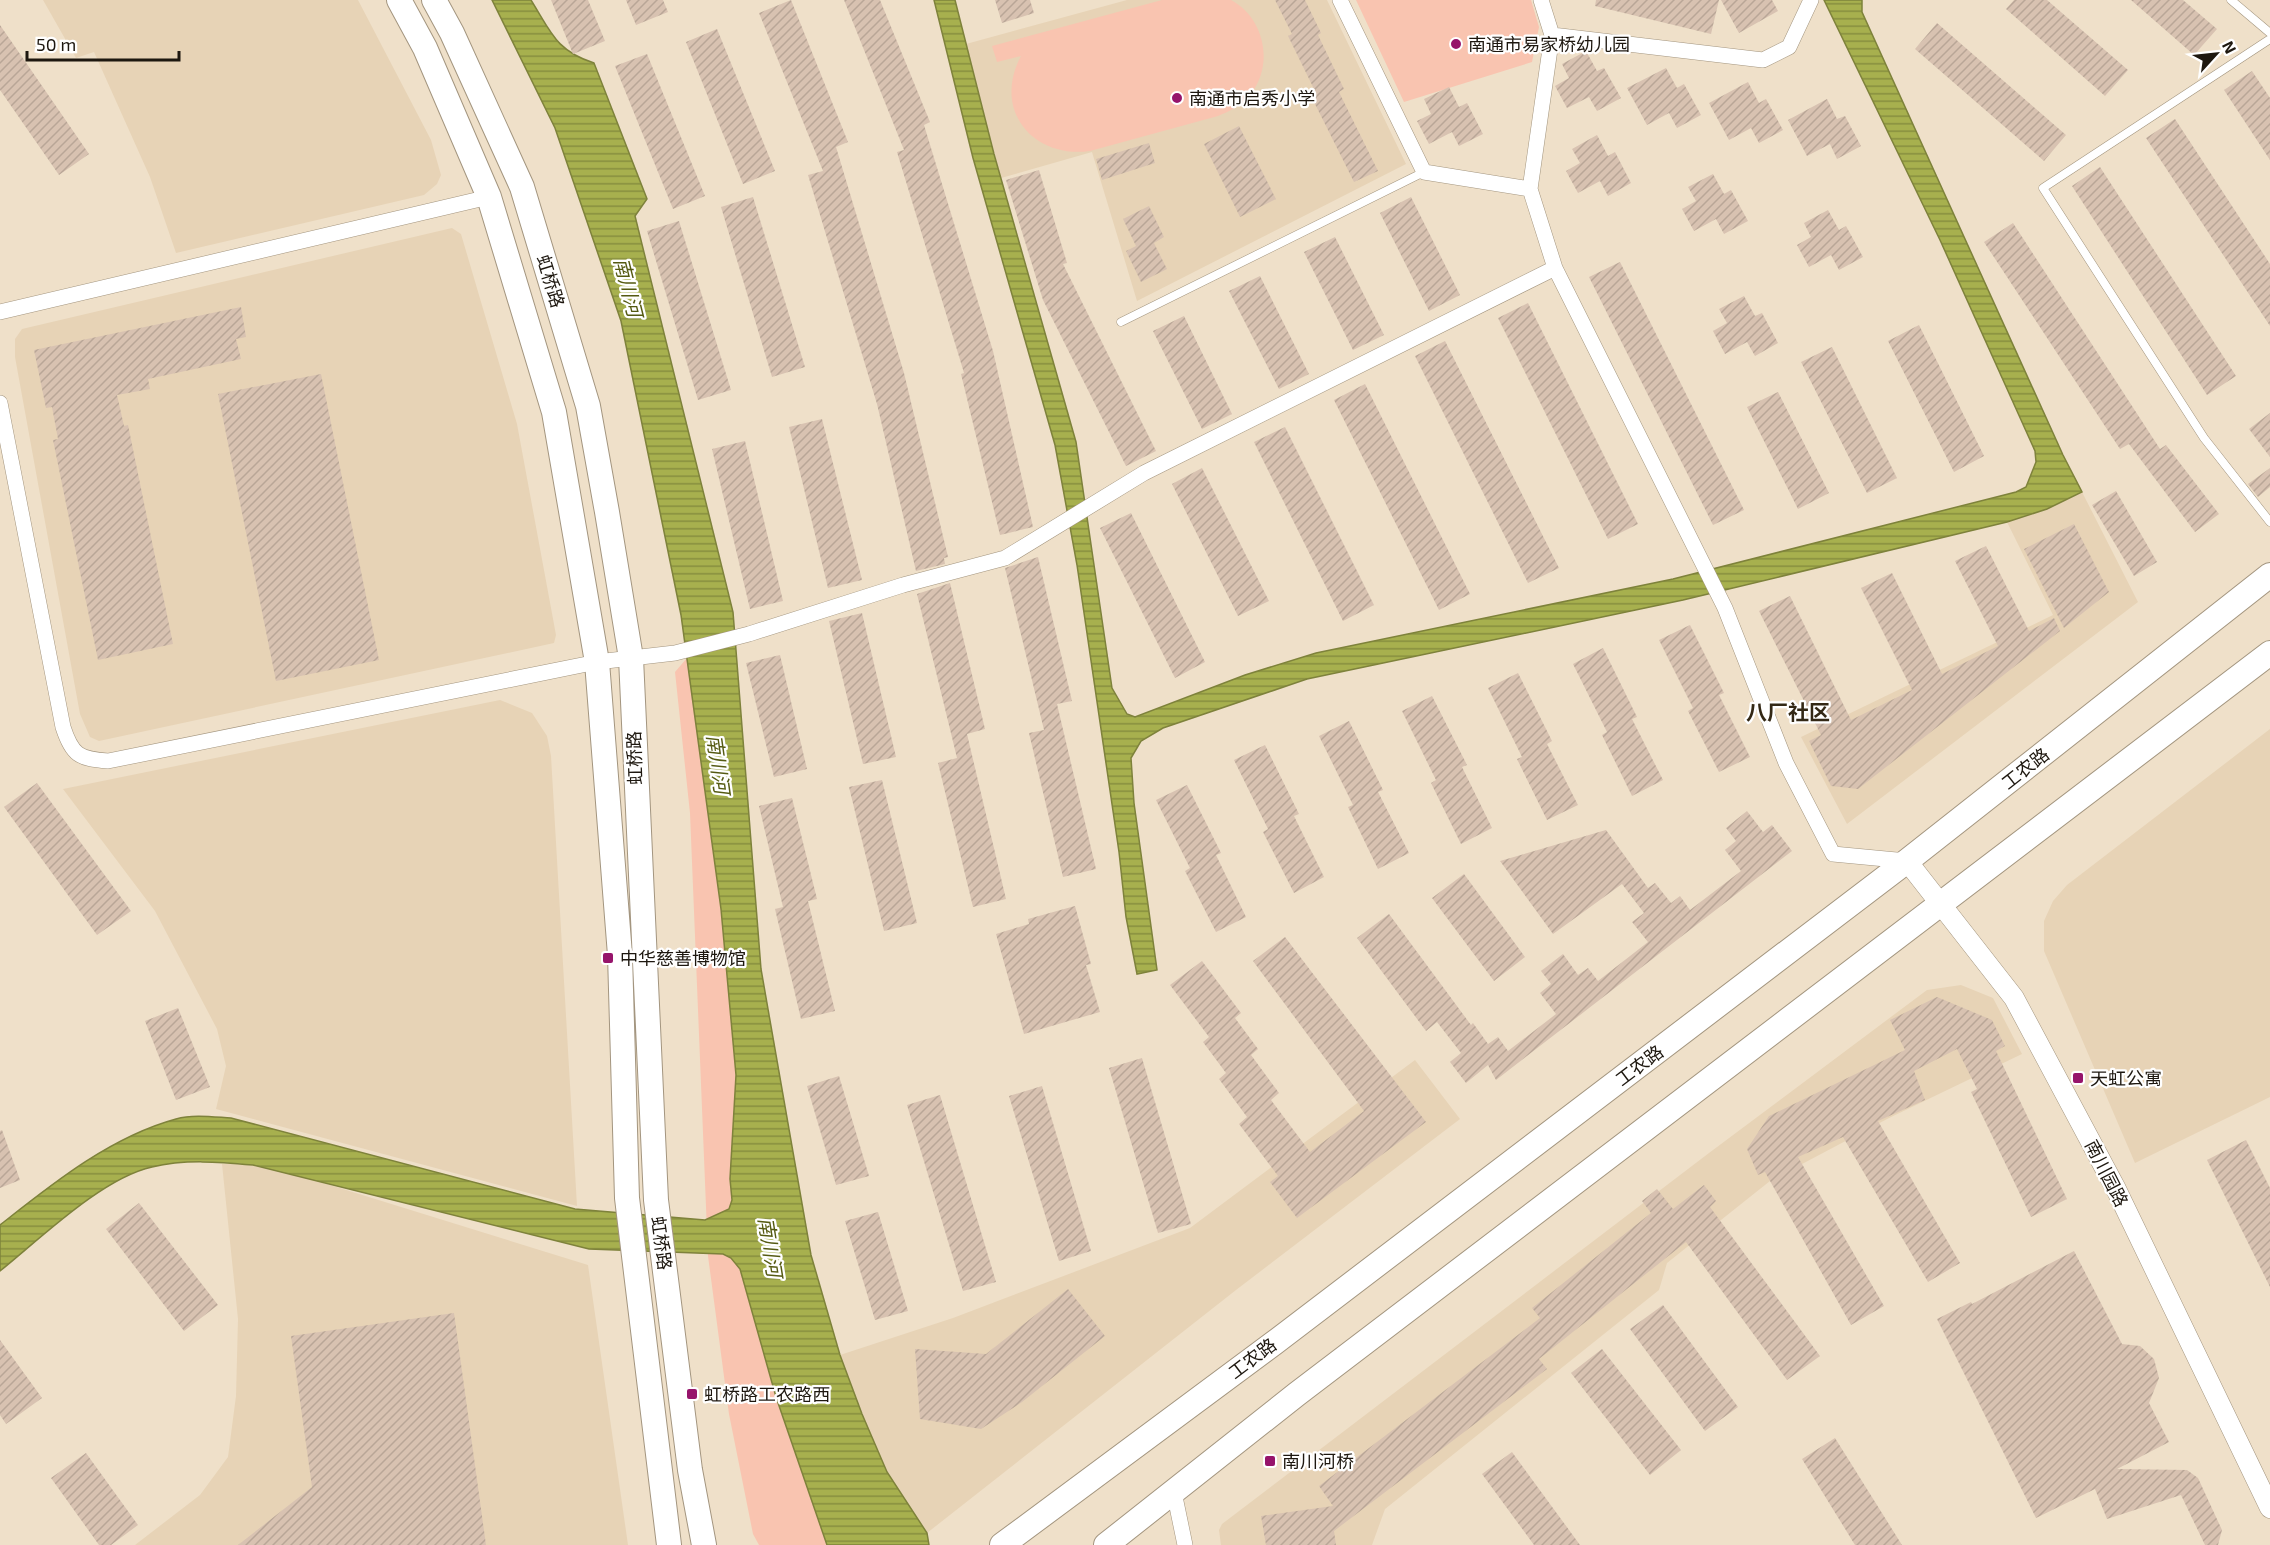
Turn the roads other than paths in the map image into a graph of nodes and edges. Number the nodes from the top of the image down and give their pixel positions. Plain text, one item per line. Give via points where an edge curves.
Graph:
1 (399, 0) edge
2 (434, 0) edge
3 (1340, 0) edge
4 (1541, 0) edge
5 (2231, 0) edge
6 (1810, 1) edge
7 (2270, 33) edge
8 (1552, 35) junction
9 (2270, 39) edge
10 (1424, 171) junction
11 (1530, 189) junction
12 (489, 197) junction
13 (1555, 268) junction
14 (0, 312) edge
15 (1121, 322) dead end
16 (0, 403) edge
17 (2270, 522) edge
18 (2270, 575) edge
19 (2270, 653) edge
20 (631, 658) junction
21 (597, 662) junction
22 (1907, 861) junction
23 (1942, 903) junction
24 (1174, 1492) junction
25 (2270, 1508) edge
26 (669, 1545) edge
27 (704, 1545) edge
28 (1002, 1545) edge
29 (1107, 1545) edge
30 (1185, 1545) edge

1 - 12 main road, 虹桥路 via 425,48
2 - 20 main road, 虹桥路 via 522,187 536,231 588,406
3 - 10 street
4 - 8 street
5 - 7 lane
6 - 8 street via 1789,47 1763,60
8 - 11 street
9 - 17 lane via 2043,188 2204,438
10 - 11 street
10 - 15 lane
11 - 13 street
12 - 14 street
12 - 21 main road, 虹桥路 via 554,412
13 - 20 street via 1144,473 1005,558 903,585 749,634 675,653
13 - 22 street via 1722,601 1786,763 1833,854
16 - 21 street via 63,727 70,749 87,759 108,761
18 - 22 main road, 工农路
19 - 23 main road
20 - 21 street
20 - 27 main road, 虹桥路 via 656,1200 690,1470
21 - 26 main road, 虹桥路 via 620,955 627,1198
22 - 23 street, 南川园路
22 - 28 main road, 工农路
23 - 24 main road
23 - 25 street, 南川园路 via 2014,998 2063,1086
24 - 29 main road
24 - 30 street

